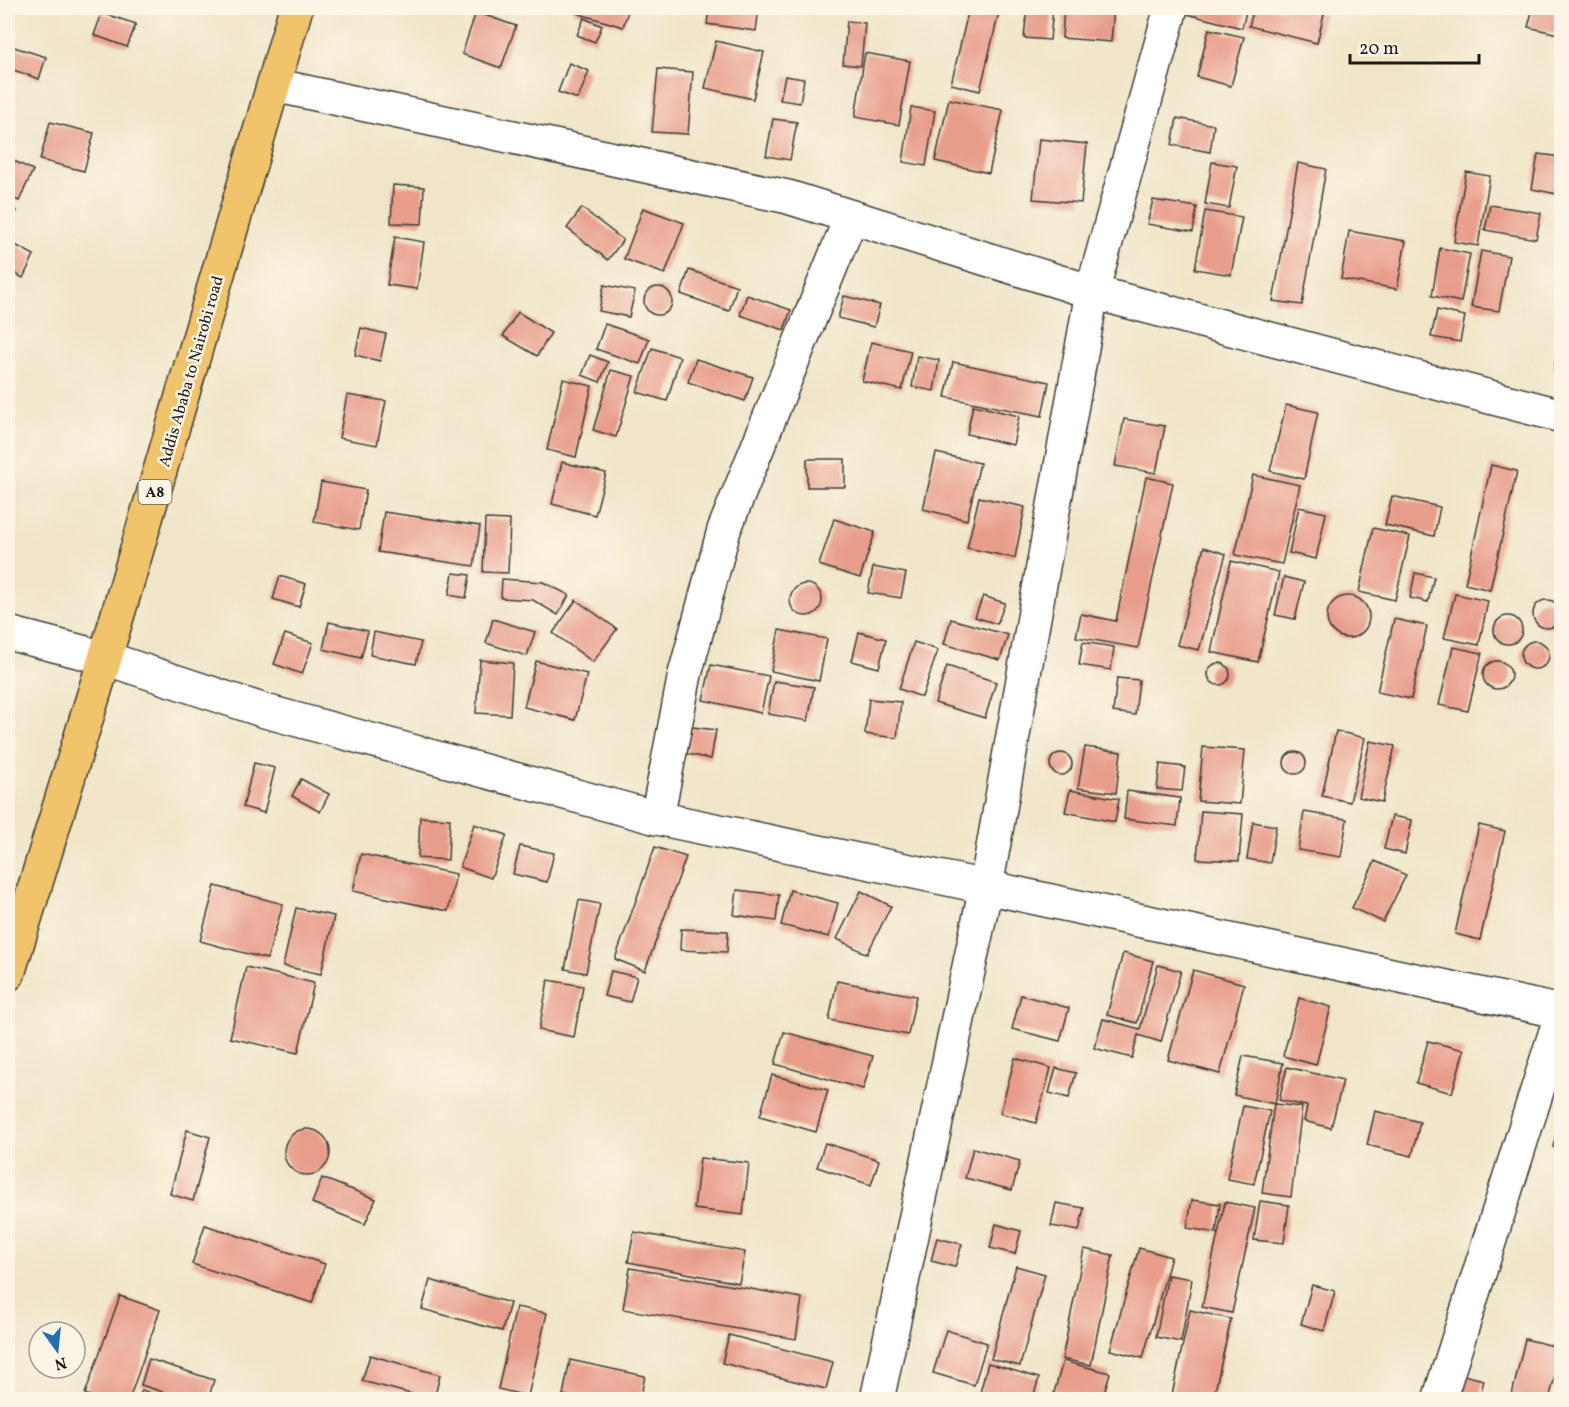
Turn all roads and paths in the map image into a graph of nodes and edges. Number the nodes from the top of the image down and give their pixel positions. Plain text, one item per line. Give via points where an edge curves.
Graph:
1 (296, 8) edge
2 (1171, 8) edge
3 (274, 85) junction
4 (851, 217) junction
5 (1092, 292) junction
6 (1562, 416) edge
7 (8, 633) edge
8 (105, 658) junction
9 (657, 818) junction
10 (986, 886) junction
11 (8, 974) edge
12 (1562, 1012) edge
13 (877, 1400) edge
14 (1439, 1400) edge

1 - 3 highway, Addis Ababa to Nairobi road / A8
2 - 5 street
3 - 4 street via 788,197
3 - 8 highway, Addis Ababa to Nairobi road / A8
4 - 5 street
4 - 9 street via 724,530 685,674
5 - 6 street
5 - 10 street
7 - 8 street
8 - 9 street via 265,711
8 - 11 highway, Addis Ababa to Nairobi road / A8
9 - 10 street
10 - 12 street
10 - 13 street
12 - 14 street

